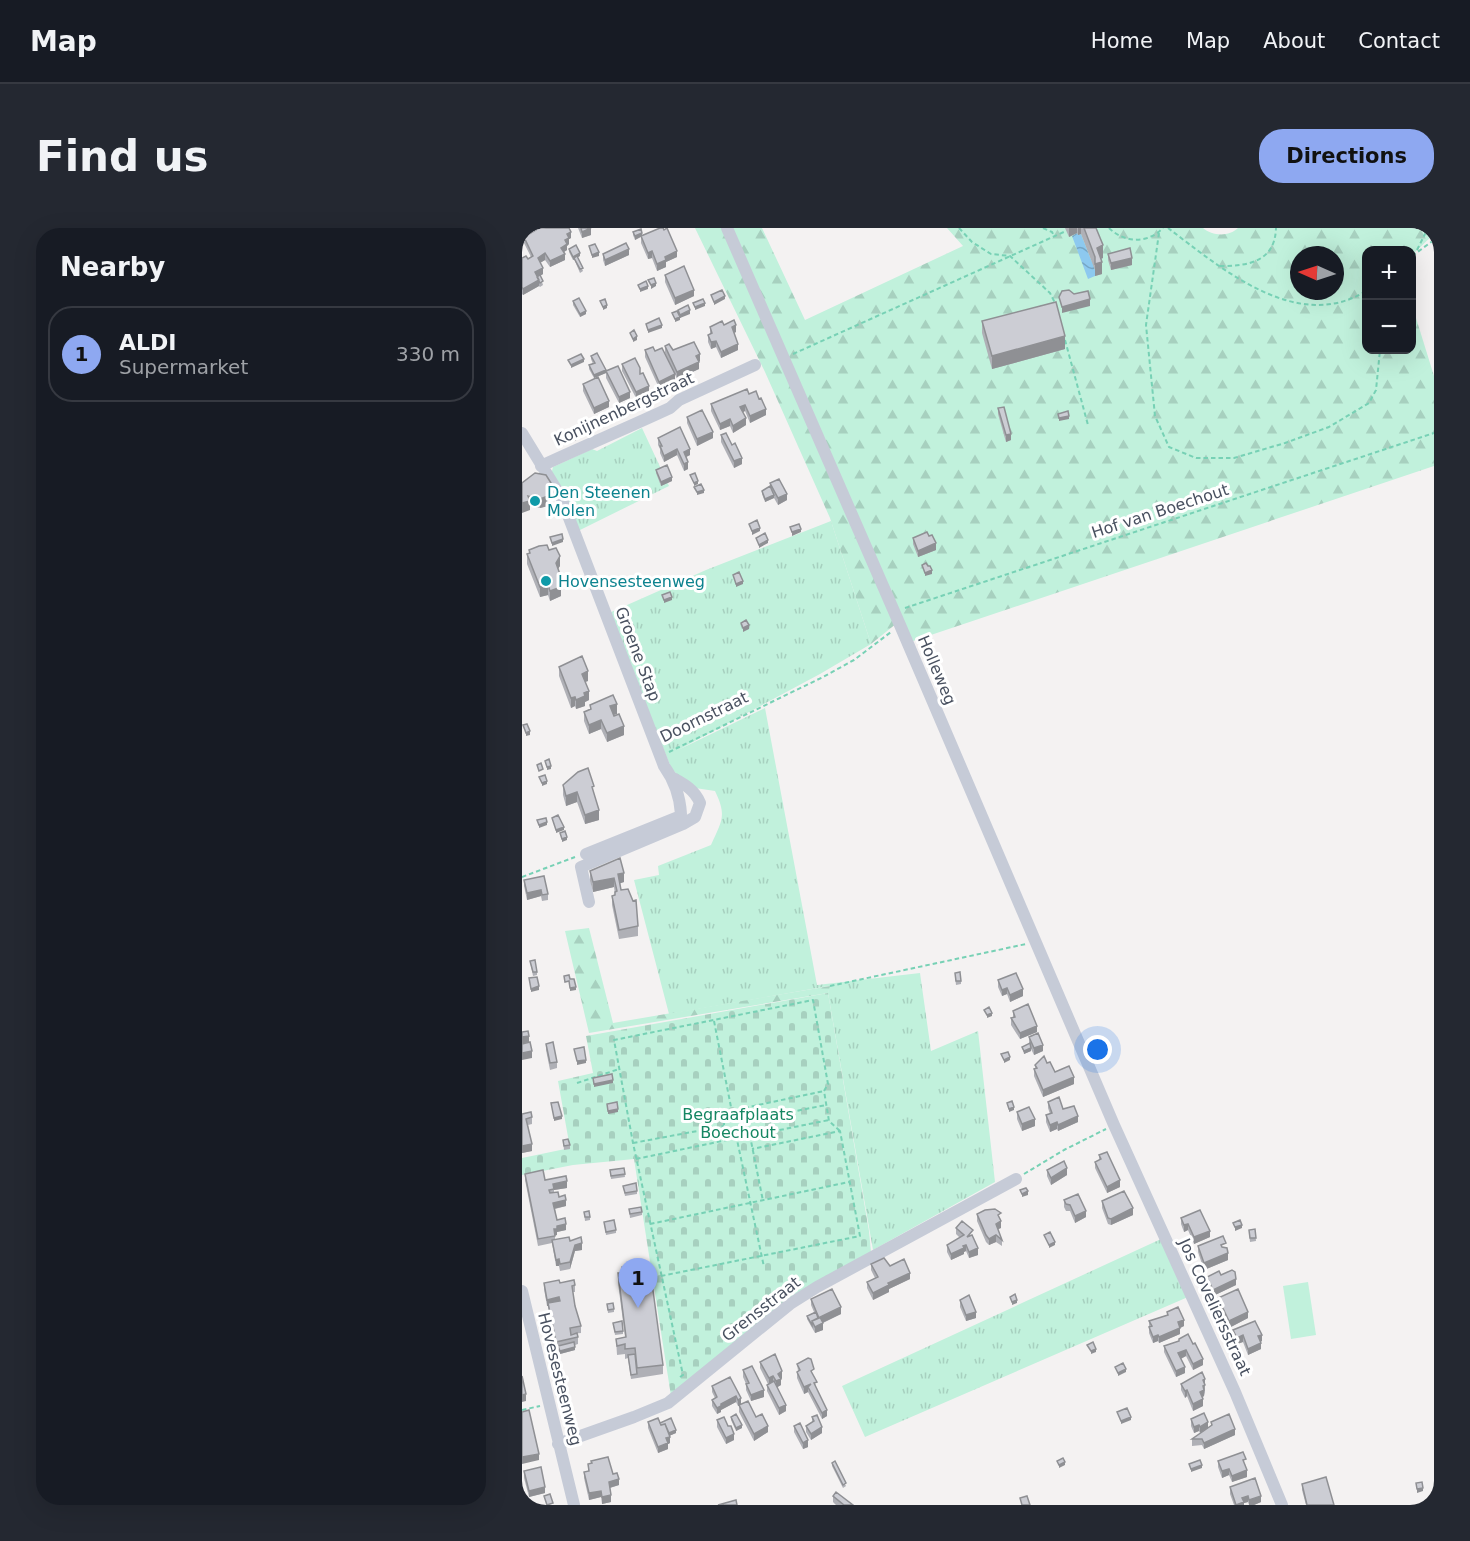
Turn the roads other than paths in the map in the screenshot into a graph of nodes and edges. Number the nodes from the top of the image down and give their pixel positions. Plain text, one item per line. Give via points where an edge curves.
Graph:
1 (727, 228) edge
2 (755, 365) dead end
3 (522, 433) edge
4 (541, 466) junction
5 (661, 756) joint
6 (673, 778) junction
7 (586, 854) road end
8 (589, 902) dead end
9 (1114, 1125) joint
10 (1016, 1179) road end
11 (522, 1294) edge
12 (558, 1444) junction
13 (574, 1505) edge
14 (1282, 1505) edge

1 - 9 street, Holleweg
2 - 4 street, Konijnenbergstraat
3 - 4 street, Konijnenbergstraat
4 - 5 street, Groene Stap via 561,497
5 - 6 street, Doornstraat
6 - 7 street, Doornstraat via 681,814 678,817
6 - 8 street via 698,797 695,817 581,867
9 - 14 street, Jos Coveliersstraat
10 - 12 street, Grensstraat via 817,1287 668,1402
11 - 12 street, Hovesesteenweg
12 - 13 street, Hovesesteenweg

